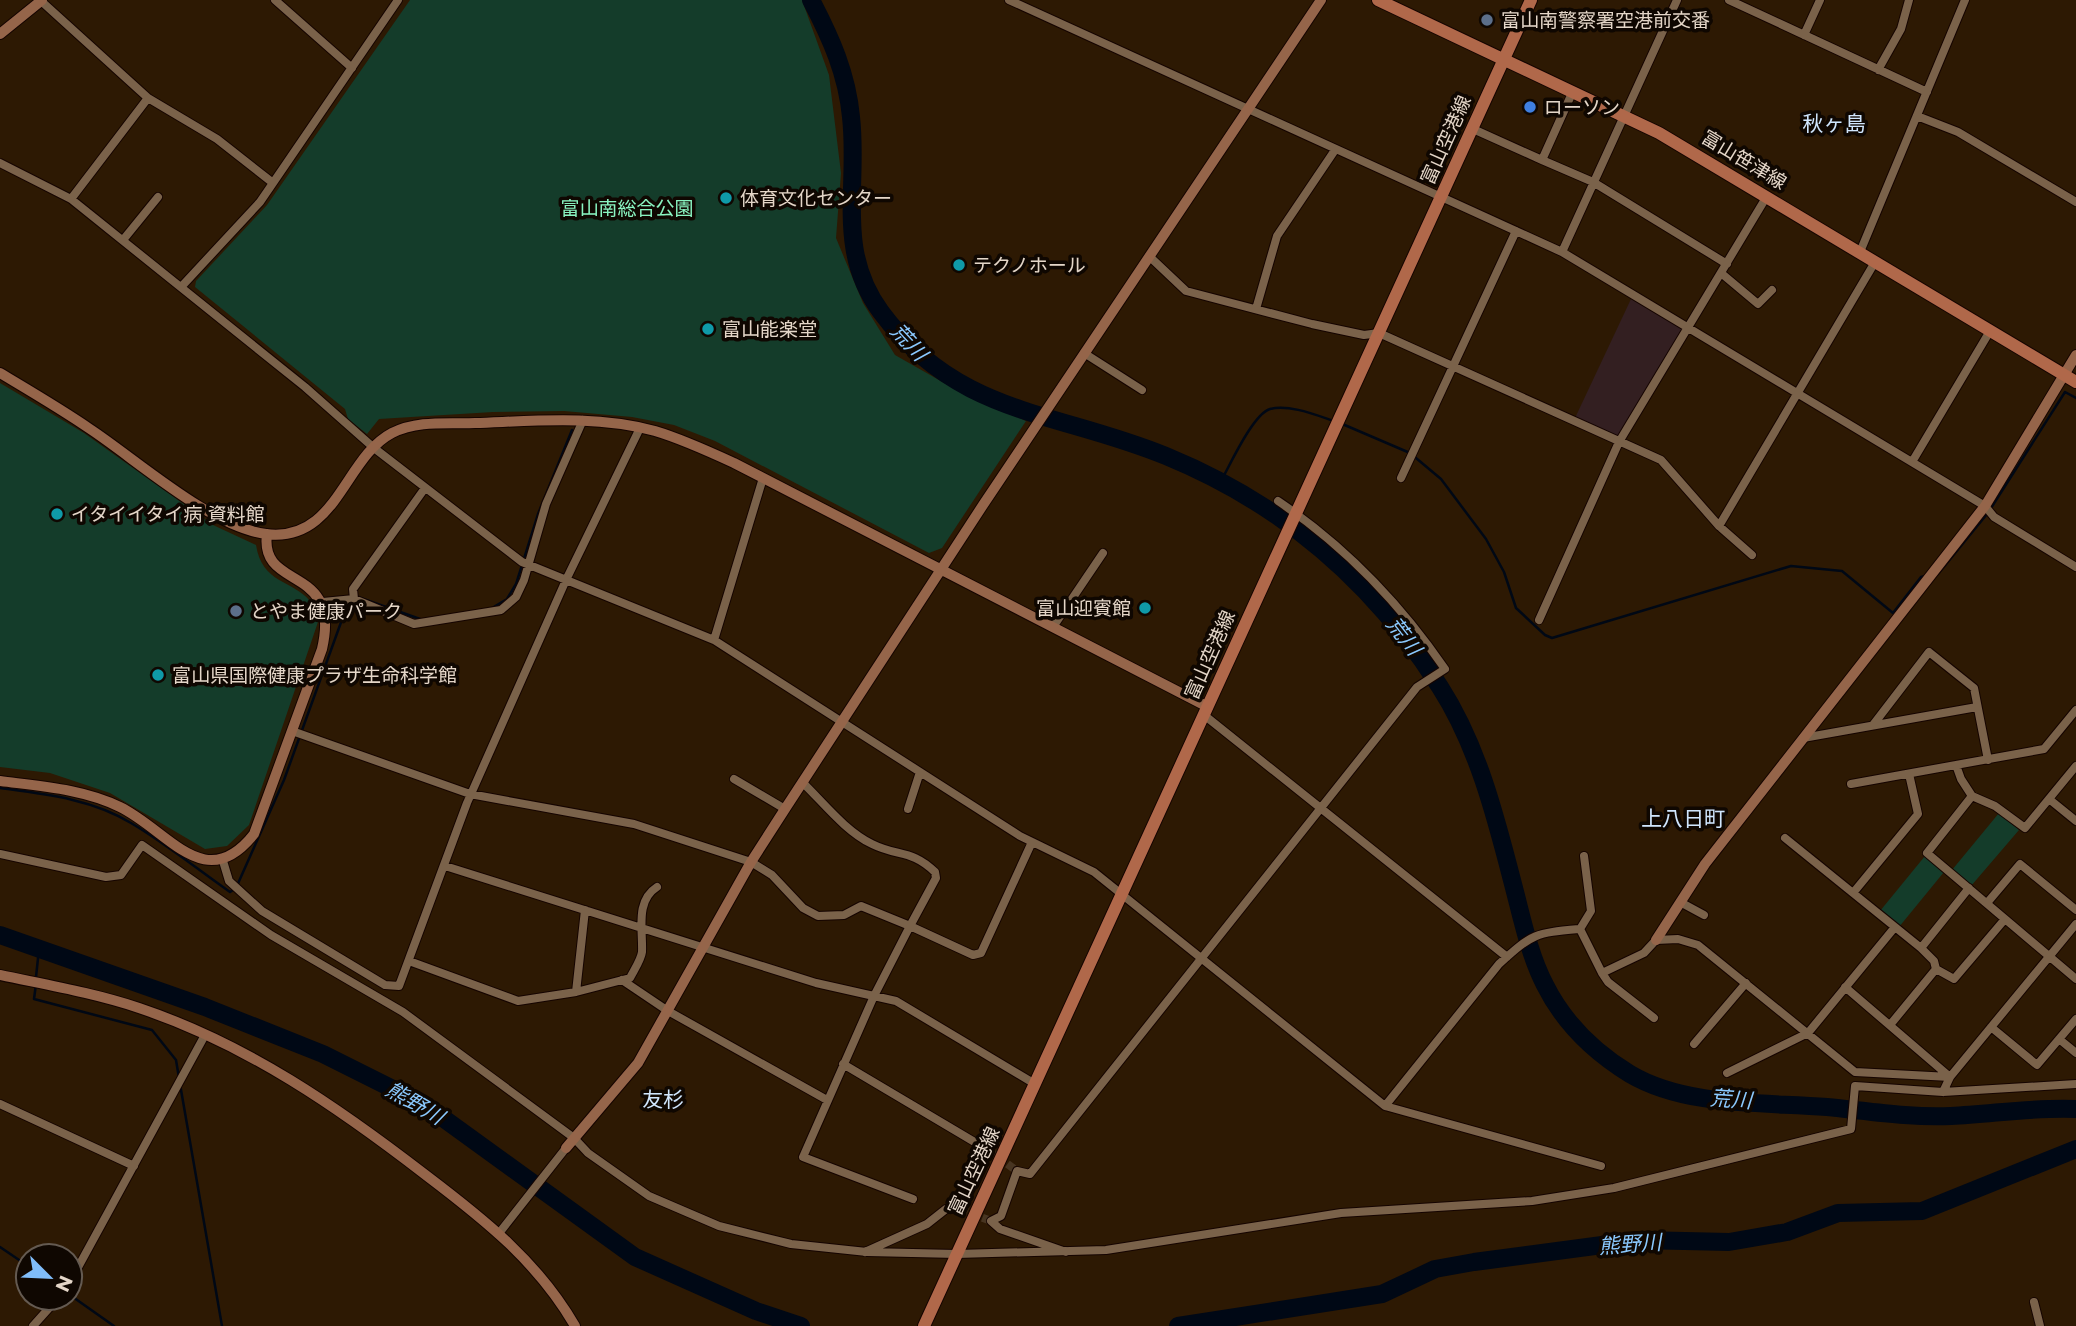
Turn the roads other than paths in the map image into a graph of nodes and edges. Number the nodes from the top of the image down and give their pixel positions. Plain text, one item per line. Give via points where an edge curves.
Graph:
1 (41, 0) edge
2 (275, 0) edge
3 (398, 0) edge
4 (1009, 0) edge
5 (1321, 0) edge
6 (1378, 0) edge
7 (1531, 0) edge
8 (1677, 0) edge
9 (1729, 0) edge
10 (1820, 0) edge
11 (1909, 0) edge
12 (1965, 0) edge
13 (0, 34) edge
14 (1804, 35) junction
15 (1504, 58) junction
16 (352, 68) junction
17 (1878, 70) junction
18 (1573, 91) junction
19 (1927, 92) junction
20 (148, 98) junction
21 (1248, 109) junction
22 (1623, 115) junction
23 (1917, 116) junction
24 (1472, 129) junction
25 (1335, 150) junction
26 (1542, 160) junction
27 (0, 163) edge
28 (1593, 182) junction
29 (273, 183) junction
30 (1767, 196) junction
31 (158, 197) dead end
32 (1441, 198) junction
33 (71, 199) junction
34 (2076, 202) edge
35 (1516, 231) junction
36 (123, 240) junction
37 (1562, 252) junction
38 (1860, 252) junction
39 (1150, 257) junction
40 (1875, 262) junction
41 (1727, 264) junction
42 (1721, 273) junction
43 (182, 286) junction
44 (1772, 290) dead end
45 (1256, 309) junction
46 (1689, 328) junction
47 (1990, 331) junction
48 (1379, 333) junction
49 (1084, 354) junction
50 (2076, 355) edge
51 (1453, 366) junction
52 (0, 373) edge
53 (2064, 375) junction
54 (2076, 382) edge
55 (1142, 390) dead end
56 (1797, 393) junction
57 (583, 420) junction
58 (640, 428) junction
59 (1619, 442) junction
60 (374, 448) junction
61 (1912, 462) junction
62 (764, 478) junction
63 (1401, 478) dead end
64 (425, 488) junction
65 (1278, 501) dead end
66 (1985, 506) junction
67 (1297, 514) junction
68 (1719, 526) junction
69 (267, 534) junction
70 (1103, 553) dead end
71 (1752, 555) dead end
72 (527, 564) junction
73 (2076, 567) edge
74 (941, 569) junction
75 (566, 580) junction
76 (354, 599) junction
77 (323, 602) junction
78 (1539, 620) dead end
79 (1053, 627) junction
80 (714, 640) junction
81 (1978, 707) junction
82 (2076, 710) edge
83 (1206, 711) junction
84 (841, 722) junction
85 (1873, 725) junction
86 (292, 731) junction
87 (1803, 738) junction
88 (1987, 760) junction
89 (1956, 765) junction
90 (2076, 766) edge
91 (920, 772) junction
92 (1909, 774) junction
93 (734, 779) dead end
94 (0, 781) edge
95 (802, 782) junction
96 (1850, 784) dead end
97 (470, 794) junction
98 (1972, 796) junction
99 (2049, 799) junction
100 (1321, 808) junction
101 (785, 809) junction
102 (908, 809) dead end
103 (2076, 821) edge
104 (1786, 838) dead end
105 (1031, 842) junction
106 (0, 854) edge
107 (1584, 856) dead end
108 (223, 861) junction
109 (751, 862) junction
110 (445, 866) junction
111 (657, 887) dead end
112 (1969, 888) junction
113 (1123, 893) junction
114 (1853, 893) junction
115 (1680, 902) junction
116 (1987, 903) junction
117 (585, 910) junction
118 (2076, 910) edge
119 (1704, 915) dead end
120 (2005, 919) junction
121 (2076, 924) edge
122 (641, 926) junction
123 (910, 926) junction
124 (1895, 927) junction
125 (1580, 929) junction
126 (1656, 940) junction
127 (704, 946) junction
128 (1921, 948) junction
129 (1507, 957) junction
130 (2049, 957) junction
131 (1202, 958) junction
132 (409, 961) junction
133 (1936, 969) junction
134 (1602, 973) junction
135 (0, 975) edge
136 (2076, 979) edge
137 (622, 980) junction
138 (1746, 983) junction
139 (1846, 988) junction
140 (576, 992) junction
141 (874, 996) junction
142 (668, 1011) junction
143 (1654, 1018) dead end
144 (2076, 1019) edge
145 (1889, 1025) junction
146 (1991, 1027) junction
147 (1808, 1033) junction
148 (205, 1035) junction
149 (2059, 1040) junction
150 (1695, 1044) dead end
151 (2076, 1053) edge
152 (843, 1064) junction
153 (1727, 1073) dead end
154 (1950, 1077) junction
155 (1035, 1084) junction
156 (2076, 1084) edge
157 (1943, 1092) junction
158 (827, 1100) junction
159 (0, 1104) edge
160 (1385, 1106) junction
161 (574, 1138) junction
162 (566, 1148) joint
163 (134, 1166) junction
164 (1601, 1166) dead end
165 (913, 1199) dead end
166 (500, 1232) junction
167 (865, 1252) junction
168 (1067, 1252) junction
169 (84, 1257) edge
170 (956, 1258) junction
171 (2034, 1302) dead end
172 (46, 1312) edge
173 (33, 1326) edge
174 (575, 1326) edge
175 (924, 1326) edge
176 (2040, 1326) edge

1 - 13 street
1 - 20 street
2 - 16 street
3 - 16 street
4 - 21 street
5 - 21 street
6 - 15 main road, 富山笹津線
7 - 15 main road, 富山空港線
8 - 22 street
9 - 14 street
10 - 14 street
11 - 17 street via 1901,29
12 - 19 street
14 - 17 street
15 - 18 main road, 富山笹津線
15 - 24 main road, 富山空港線
16 - 29 street
17 - 19 street
18 - 22 main road, 富山笹津線
18 - 26 street
19 - 23 street
20 - 29 street via 217,139
20 - 33 street
21 - 25 street
21 - 39 street
22 - 28 street
22 - 30 main road, 富山笹津線
23 - 34 street via 1958,132
23 - 38 street
24 - 26 street
24 - 32 main road, 富山空港線
25 - 32 street
25 - 45 street via 1277,236
26 - 28 street
27 - 33 street
28 - 37 street
28 - 41 street
29 - 43 street
30 - 38 main road, 富山笹津線
30 - 41 street
31 - 36 street
32 - 35 street
32 - 48 main road, 富山空港線
33 - 36 street
35 - 37 street
35 - 51 street
36 - 43 street
37 - 46 street
38 - 40 main road, 富山笹津線
39 - 45 street via 1186,291
39 - 49 street
40 - 47 main road, 富山笹津線
40 - 56 street
41 - 42 street
42 - 44 street via 1758,304
42 - 46 street
43 - 60 street
45 - 48 street via 1364,335
46 - 56 street
46 - 59 street
47 - 53 main road, 富山笹津線
47 - 61 street
48 - 51 street
48 - 67 main road, 富山空港線
49 - 55 street
49 - 74 street
50 - 53 street
51 - 59 street
51 - 63 street
52 - 69 street via 89,427 217,517 244,530
53 - 54 main road, 富山笹津線
53 - 66 street
56 - 61 street
56 - 68 street
57 - 58 street
57 - 60 street via 417,425 391,434
57 - 72 street via 546,504
58 - 62 street via 701,448
58 - 75 street
59 - 68 street via 1661,460
59 - 78 street
60 - 64 street
60 - 69 street via 329,509 307,526 287,534
61 - 66 street
62 - 74 street
62 - 80 street
64 - 72 street
64 - 76 street via 353,589
65 - 67 street
66 - 73 street via 1994,517
66 - 87 street
67 - 83 main road, 富山空港線
67 - 100 street via 1379,583 1445,669 1417,687
68 - 71 street
69 - 77 street via 266,550 273,563
70 - 79 street
72 - 75 street
72 - 76 street via 516,597 501,610 481,615 414,624
74 - 79 street
74 - 84 street
75 - 80 street
75 - 97 street
76 - 77 street
77 - 86 street via 327,619 323,642
79 - 83 street
80 - 84 street
81 - 85 street
81 - 85 street via 1974,688 1929,652
81 - 88 street
82 - 88 street via 2044,749
83 - 100 street
83 - 113 main road, 富山空港線
84 - 91 street
84 - 95 street
85 - 87 street
86 - 97 street
86 - 108 street via 254,834 240,852
87 - 115 street via 1704,864
88 - 89 street
89 - 92 street
89 - 98 street
90 - 99 street
91 - 102 street
91 - 105 street
92 - 96 street
92 - 114 street via 1918,814
93 - 101 street
94 - 108 street via 76,793 120,807 190,855
95 - 101 street
95 - 123 street via 858,836 920,858 935,872
97 - 109 street via 634,824
97 - 110 street
98 - 99 street via 2025,828
98 - 112 street via 1927,853
99 - 103 street
100 - 129 street
100 - 131 street
101 - 109 street
104 - 114 street
105 - 113 street via 1094,872
105 - 123 street via 981,953 973,956
106 - 161 street via 106,877 121,875 142,845 271,935 403,1012
107 - 125 street via 1591,911
108 - 132 street via 229,881 262,911 385,985 399,986
109 - 123 street via 818,916 844,915 861,906
109 - 127 street
110 - 117 street
110 - 132 street
111 - 122 street via 646,900
112 - 116 street
112 - 128 street
113 - 131 street
113 - 155 main road, 富山空港線
114 - 124 street
115 - 119 street
115 - 126 street
116 - 118 street via 2020,864
116 - 120 street
117 - 122 street
117 - 140 street
120 - 130 street
120 - 133 street via 1954,979
121 - 130 street
122 - 127 street
122 - 137 street via 642,954 630,978
123 - 141 street
124 - 128 street
124 - 139 street
125 - 129 street via 1538,933
125 - 134 street
126 - 134 street via 1644,953
126 - 138 street via 1678,939 1698,945
127 - 141 street via 816,983
127 - 142 street
128 - 133 street
129 - 160 street
130 - 136 street
130 - 146 street
131 - 160 street
131 - 168 street via 1030,1174 1017,1171 1001,1216 991,1221 1000,1229
132 - 140 street via 518,1001
133 - 145 street
134 - 143 street
135 - 148 street via 139,1008
137 - 140 street
137 - 142 street
138 - 147 street
138 - 150 street
139 - 145 street
139 - 147 street
141 - 152 street
141 - 155 street via 896,1001
142 - 158 street
142 - 161 street via 638,1063
144 - 149 street
145 - 154 street
146 - 149 street via 2037,1065
146 - 154 street
147 - 153 street
147 - 154 street via 1855,1072
148 - 163 street
148 - 166 street via 333,1104
149 - 151 street
152 - 158 street
152 - 167 street via 986,1149 956,1209 946,1209 927,1224
154 - 157 street
155 - 170 main road, 富山空港線
156 - 157 street
157 - 168 street via 1855,1086 1851,1129 1614,1188 1532,1201 1341,1213 1106,1250
158 - 165 street via 803,1157
159 - 163 street
160 - 164 street
161 - 162 street
161 - 167 street via 587,1153 649,1196 719,1226 791,1244
162 - 166 street
163 - 169 street
166 - 174 street via 539,1273
167 - 170 street
168 - 170 street
170 - 175 main road, 富山空港線
171 - 176 street
172 - 173 street

